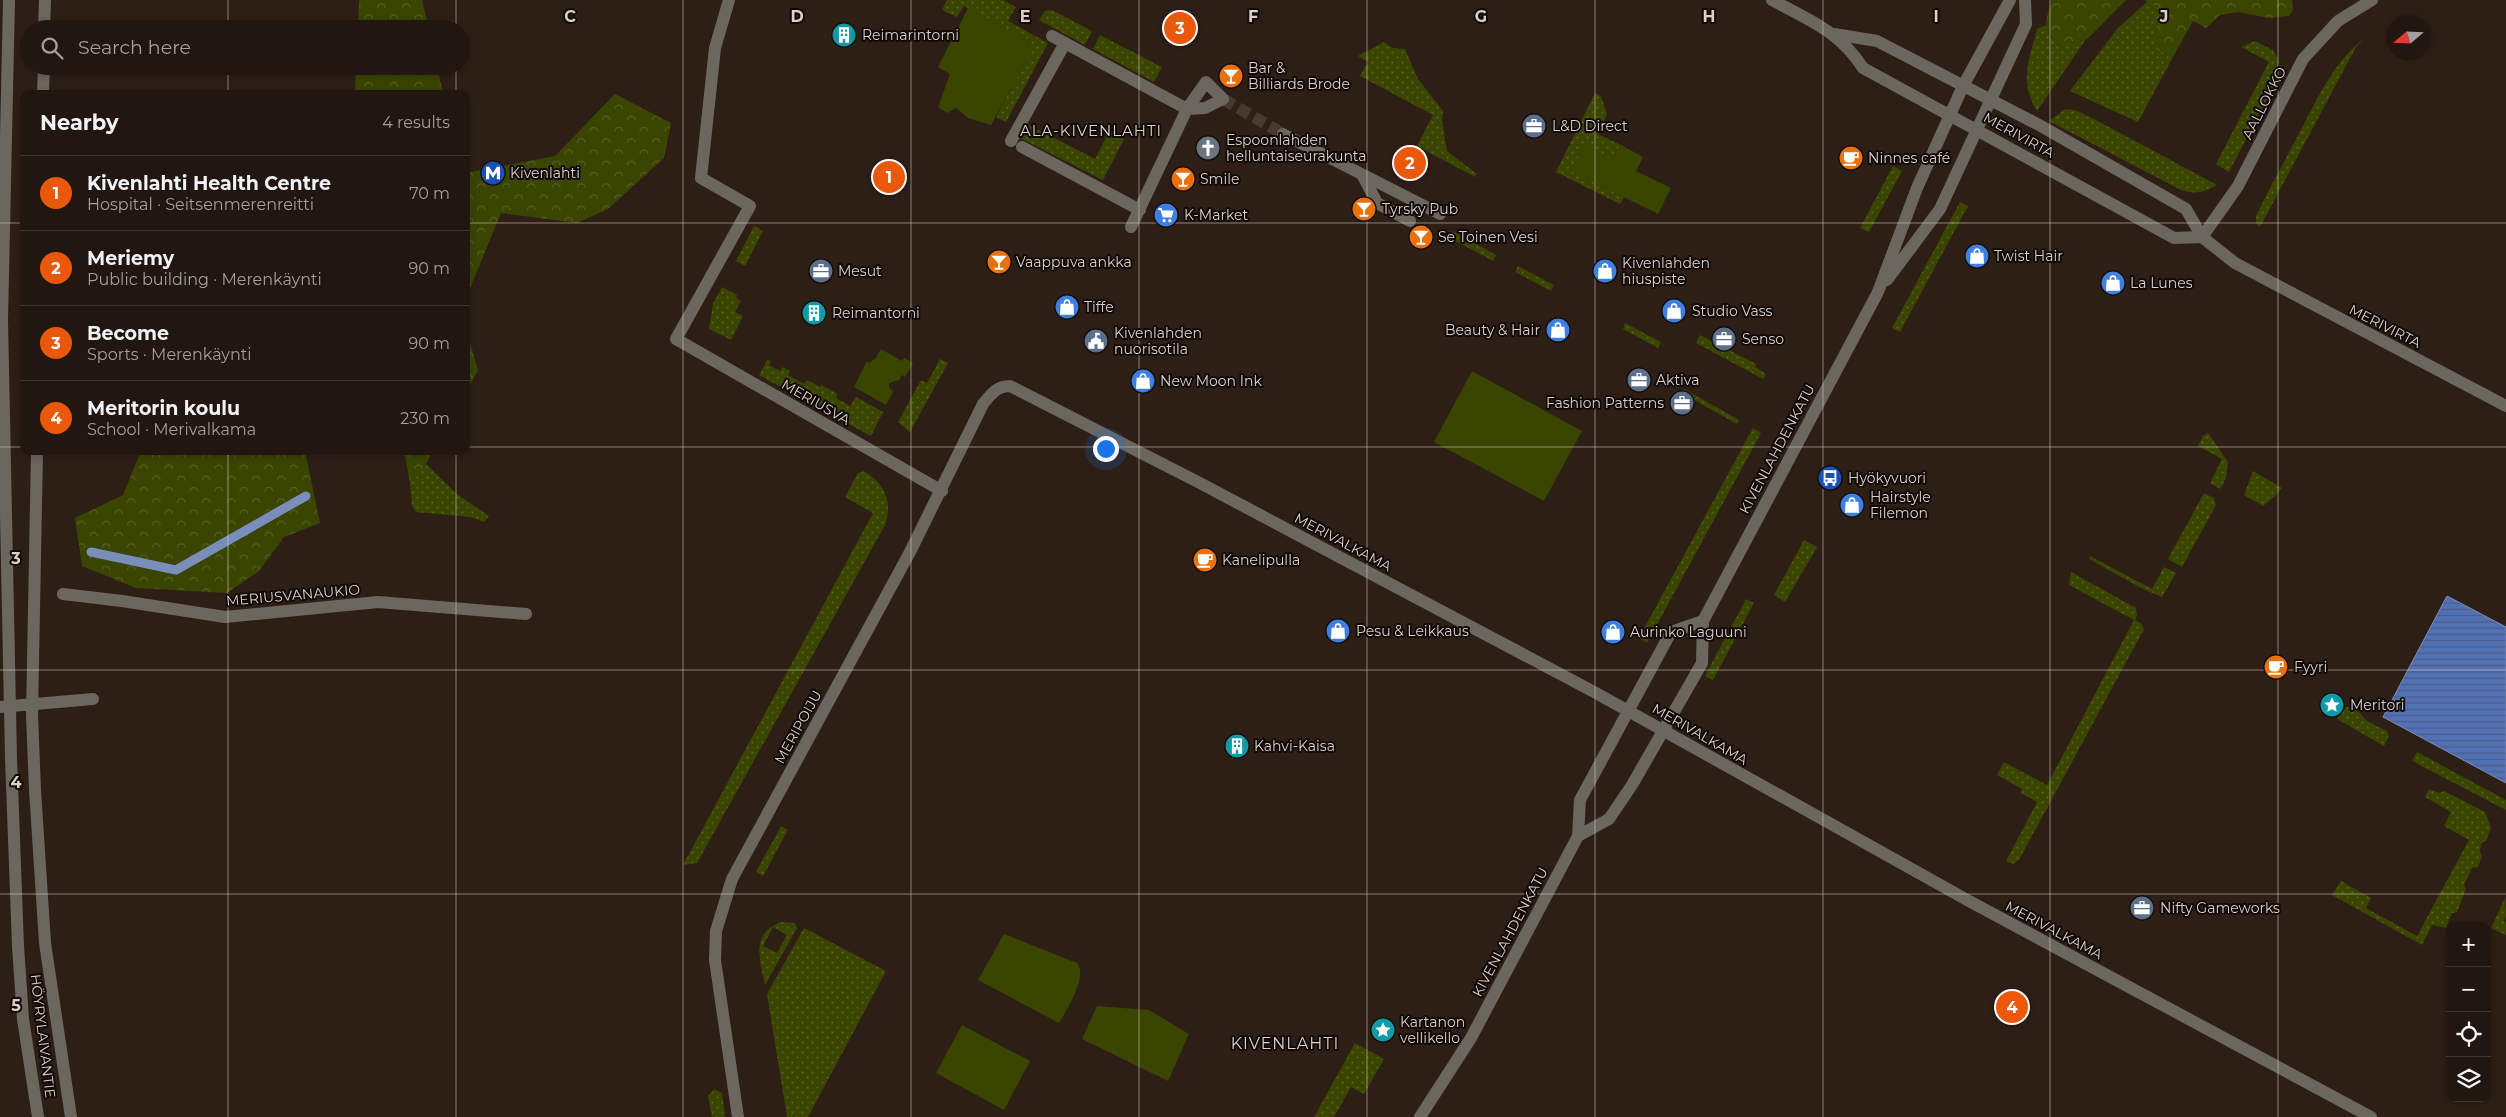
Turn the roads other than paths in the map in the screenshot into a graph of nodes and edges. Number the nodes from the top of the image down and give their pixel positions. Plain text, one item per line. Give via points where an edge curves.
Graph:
1 (9, 0) edge
2 (45, 0) edge
3 (728, 0) edge
4 (1772, 0) edge
5 (2010, 0) edge
6 (2025, 0) edge
7 (2372, 0) edge
8 (44, 20) edge
9 (1834, 34) junction
10 (1052, 36) dead end
11 (1066, 43) junction
12 (44, 75) edge
13 (1963, 86) junction
14 (43, 90) edge
15 (1991, 100) junction
16 (1187, 109) junction
17 (1950, 115) junction
18 (1978, 129) junction
19 (1283, 134) tunnel mouth
20 (1363, 176) junction
21 (1140, 210) junction
22 (1440, 214) dead end
23 (1410, 221) dead end
24 (1131, 227) dead end
25 (2202, 237) junction
26 (1878, 292) junction
27 (1010, 386) joint
28 (2506, 406) edge
29 (36, 455) edge
30 (942, 491) junction
31 (64, 594) dead end
32 (526, 614) dead end
33 (1703, 621) junction
34 (93, 699) dead end
35 (0, 707) edge
36 (1628, 711) junction
37 (1663, 730) junction
38 (1578, 836) junction
39 (38, 1117) edge
40 (71, 1117) edge
41 (738, 1117) edge
42 (1420, 1117) edge
43 (2371, 1117) edge

1 - 39 street, HÖYRYLAIVANTIE via 2,320 11,758 23,1019
2 - 8 street
3 - 30 street, MERIUSVA via 715,48 701,178 750,206 676,339
4 - 9 street, MERIVIRTA
5 - 13 street, KIVENLAHDENKATU
6 - 15 street, KIVENLAHDENKATU via 2026,24
7 - 25 street, AALLOKKO via 2338,21 2303,59 2238,186
9 - 13 street, MERIVIRTA via 1877,41
9 - 17 street, MERIVIRTA via 1852,51 1863,68
10 - 11 street
11 - 16 street
11 - 21 street via 1016,144
12 - 14 street
13 - 15 street, MERIVIRTA
13 - 17 street, KIVENLAHDENKATU
15 - 18 street, KIVENLAHDENKATU
15 - 25 street, MERIVIRTA via 2186,209
16 - 16 street via 1205,108 1224,99 1206,82
16 - 21 street
17 - 18 street, MERIVIRTA
17 - 26 street, KIVENLAHDENKATU via 1917,188
18 - 25 street, MERIVIRTA via 2174,238
18 - 26 street, KIVENLAHDENKATU via 1940,209
19 - 20 street
20 - 22 street
20 - 23 street via 1377,203
21 - 24 street
25 - 28 street, MERIVIRTA via 2243,267
26 - 33 street, KIVENLAHDENKATU
27 - 30 street, MERIPOIJU via 996,389 983,404
27 - 36 street, MERIVALKAMA via 1274,522
29 - 40 street, HÖYRYLAIVANTIE via 34,757 45,943
30 - 41 street, MERIPOIJU via 755,835 727,893 716,931 715,960
31 - 32 street, MERIUSVANAUKIO via 225,617 378,602
33 - 36 street, KIVENLAHDENKATU via 1671,632
33 - 37 street, KIVENLAHDENKATU via 1702,664
34 - 35 street
36 - 37 street, MERIVALKAMA
36 - 38 street, KIVENLAHDENKATU via 1580,800
37 - 38 street, KIVENLAHDENKATU via 1609,819
37 - 43 street, MERIVALKAMA via 1977,905
38 - 42 street, KIVENLAHDENKATU via 1472,1038

